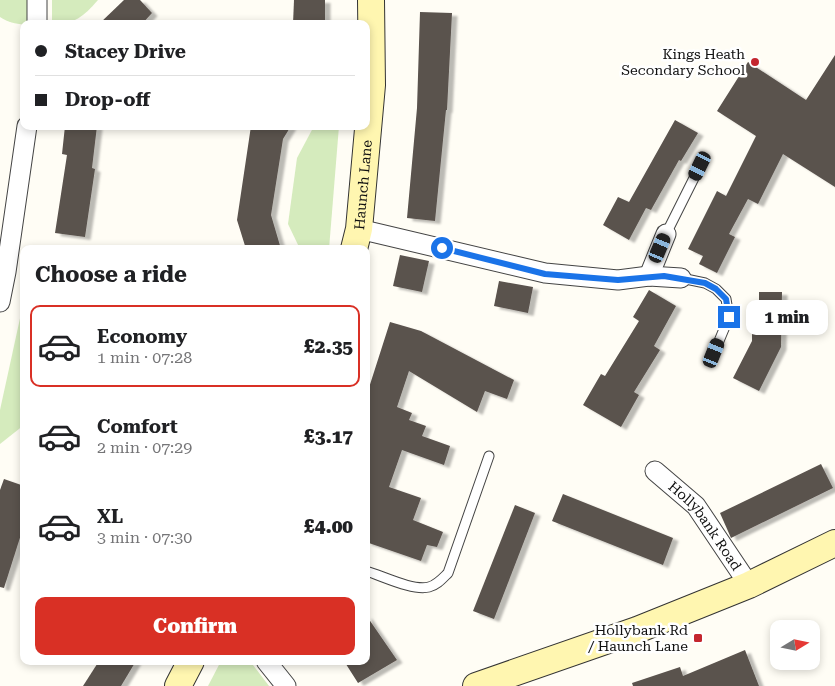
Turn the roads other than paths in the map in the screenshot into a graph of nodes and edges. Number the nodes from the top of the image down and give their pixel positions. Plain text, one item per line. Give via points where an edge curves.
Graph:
1 (37, 0) edge
2 (371, 0) edge
3 (37, 20) edge
4 (370, 104) edge
5 (27, 130) edge
6 (367, 130) edge
7 (700, 166) dead end
8 (666, 234) joint
9 (356, 239) edge
10 (649, 276) junction
11 (681, 278) joint
12 (0, 302) edge
13 (714, 353) dead end
14 (489, 456) dead end
15 (655, 471) dead end
16 (835, 543) edge
17 (370, 572) edge
18 (749, 585) junction
19 (189, 665) edge
20 (269, 665) edge
21 (178, 686) edge
22 (286, 686) edge
23 (476, 686) edge

1 - 3 street
2 - 4 street, Haunch Lane
5 - 12 street
6 - 9 street, Haunch Lane
7 - 8 lane
8 - 10 street
9 - 10 street via 545,274 618,280
10 - 11 street
11 - 13 lane via 705,283 726,299 729,317
14 - 17 lane via 448,573 439,582 416,588
15 - 18 street, Hollybank Road via 696,506
16 - 18 street, Hollybank Road
18 - 23 street, Hollybank Road via 521,675
19 - 21 street
20 - 22 street

